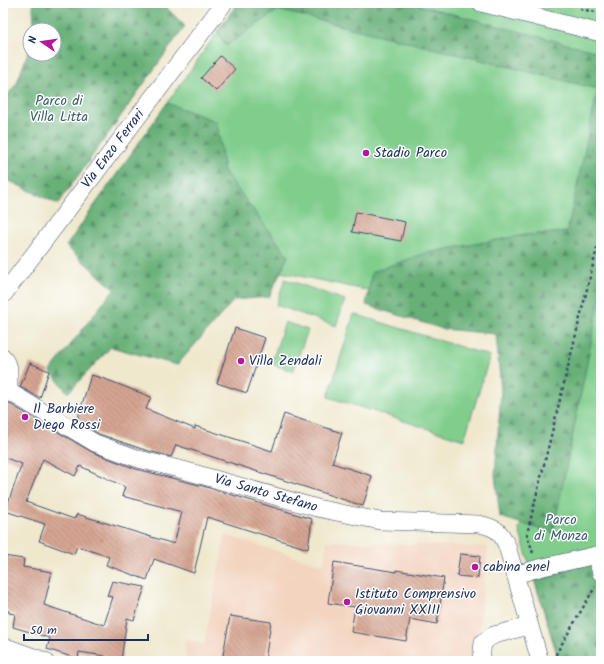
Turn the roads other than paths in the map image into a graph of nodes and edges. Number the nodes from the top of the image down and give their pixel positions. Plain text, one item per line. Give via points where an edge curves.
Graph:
1 (224, 3) edge
2 (481, 3) edge
3 (601, 33) edge
4 (3, 295) edge
5 (3, 357) edge
6 (6, 390) edge
7 (598, 555) edge
8 (515, 575) junction
9 (599, 578) edge
10 (529, 626) junction
11 (3, 646) edge
12 (540, 660) edge
13 (45, 661) edge
14 (481, 661) edge

1 - 4 street, Via Enzo Ferrari
2 - 3 street
5 - 6 street via 9,368
6 - 8 street, Via Santo Stefano via 95,443 139,459 317,508 380,521 479,524 493,527 502,535
7 - 8 street
7 - 9 street
8 - 10 street, Via Santo Stefano
10 - 12 street, Via Santo Stefano
10 - 14 street via 494,635 483,642
11 - 13 street

